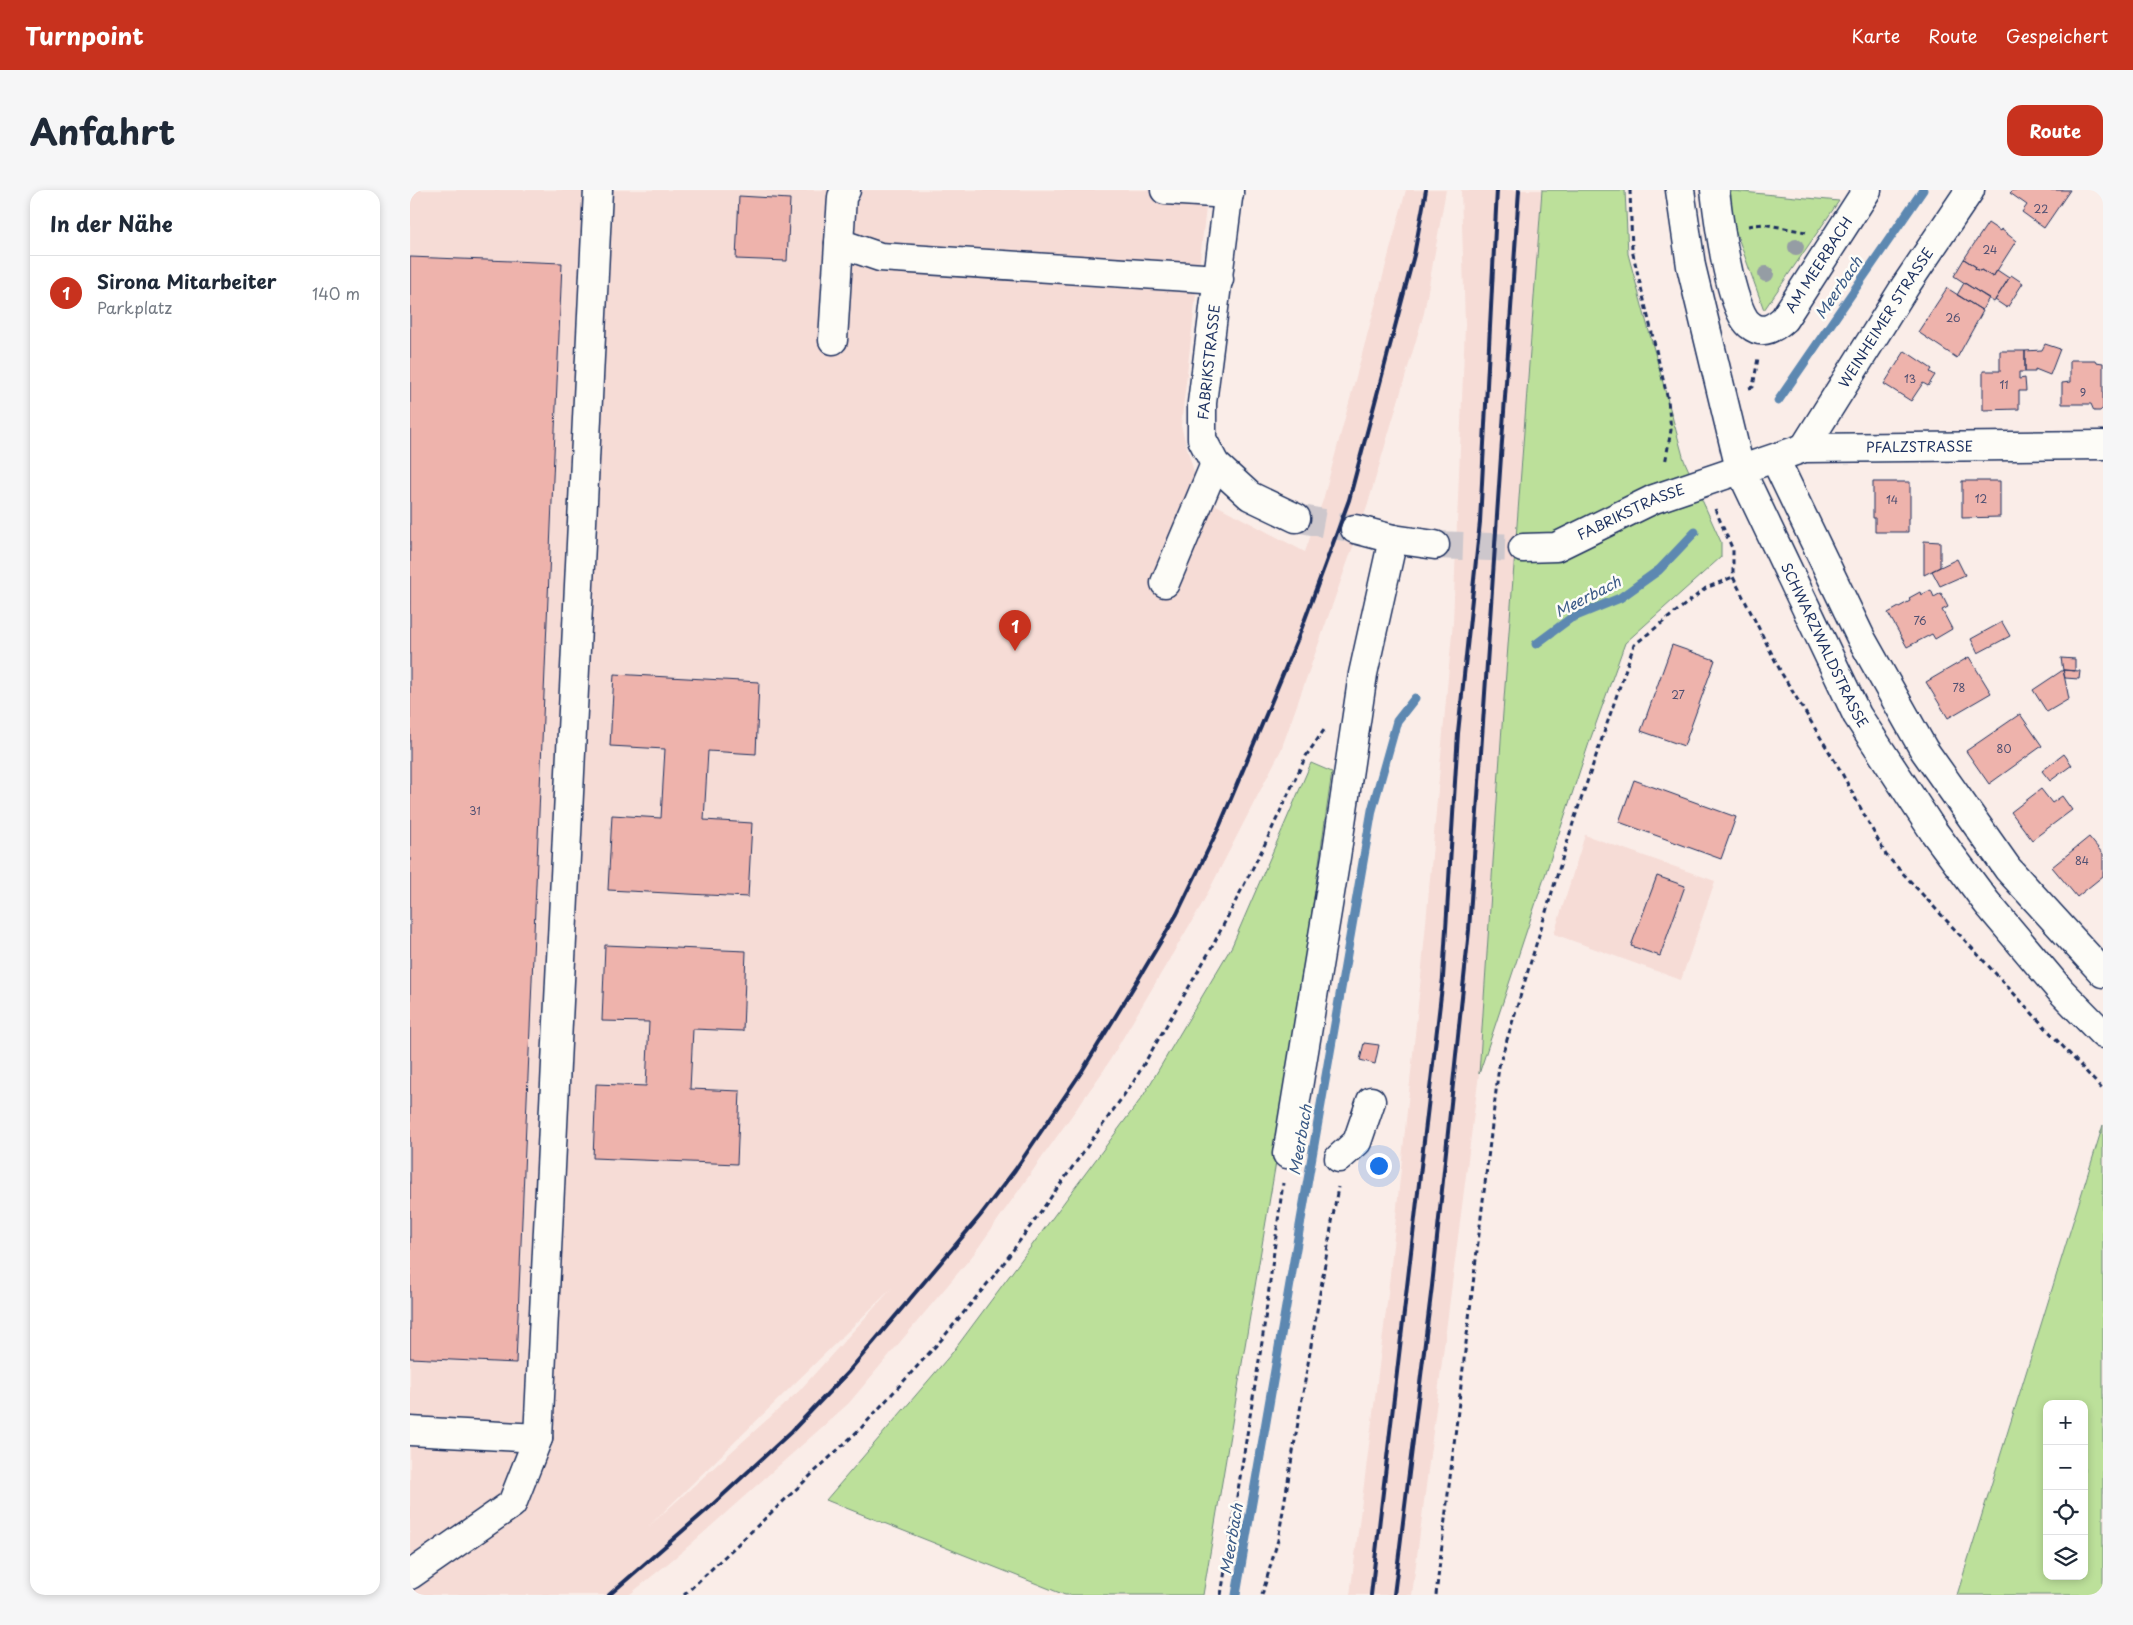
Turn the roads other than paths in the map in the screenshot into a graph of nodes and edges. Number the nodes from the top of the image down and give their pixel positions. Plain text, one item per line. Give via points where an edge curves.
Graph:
1 (598, 190) edge
2 (846, 190) edge
3 (1165, 190) edge
4 (1680, 190) edge
5 (1715, 190) edge
6 (1867, 190) edge
7 (1970, 190) edge
8 (1229, 192) edge
9 (839, 243) junction
10 (1219, 280) junction
11 (833, 340) dead end
12 (2103, 445) edge
13 (1804, 448) junction
14 (1775, 459) junction
15 (1215, 464) junction
16 (1740, 470) junction
17 (1296, 518) tunnel mouth
18 (1355, 529) tunnel mouth
19 (1393, 539) junction
20 (1435, 545) tunnel mouth
21 (1523, 548) tunnel mouth
22 (1165, 583) dead end
23 (2103, 973) edge
24 (2103, 1034) edge
25 (1371, 1101) dead end
26 (1287, 1154) road end
27 (1340, 1158) road end
28 (410, 1431) edge
29 (538, 1438) junction
30 (410, 1575) edge

1 - 29 street
2 - 9 street via 842,197
3 - 8 street
4 - 16 street, SCHWARZWALDSTRASSE via 1691,266
5 - 6 street, AM MEERBACH via 1720,231 1739,311 1750,326 1764,330 1774,328 1784,319
7 - 13 street, WEINHEIMER STRASSE
8 - 10 street, FABRIKSTRASSE
9 - 10 street via 880,257
9 - 11 street
10 - 15 street, FABRIKSTRASSE via 1202,403 1202,439
12 - 13 street, PFALZSTRASSE
13 - 14 street, PFALZSTRASSE
14 - 16 street, PFALZSTRASSE
14 - 23 street via 1861,638 1924,750 2008,869
15 - 17 street, FABRIKSTRASSE via 1250,496
15 - 22 street
16 - 21 street, FABRIKSTRASSE via 1654,499 1556,546
16 - 24 street, SCHWARZWALDSTRASSE via 1857,715 1934,832 1987,903 2061,991
18 - 19 street
19 - 20 street
19 - 26 street via 1363,674
25 - 27 street via 1357,1142
28 - 29 street
29 - 30 street via 512,1504

